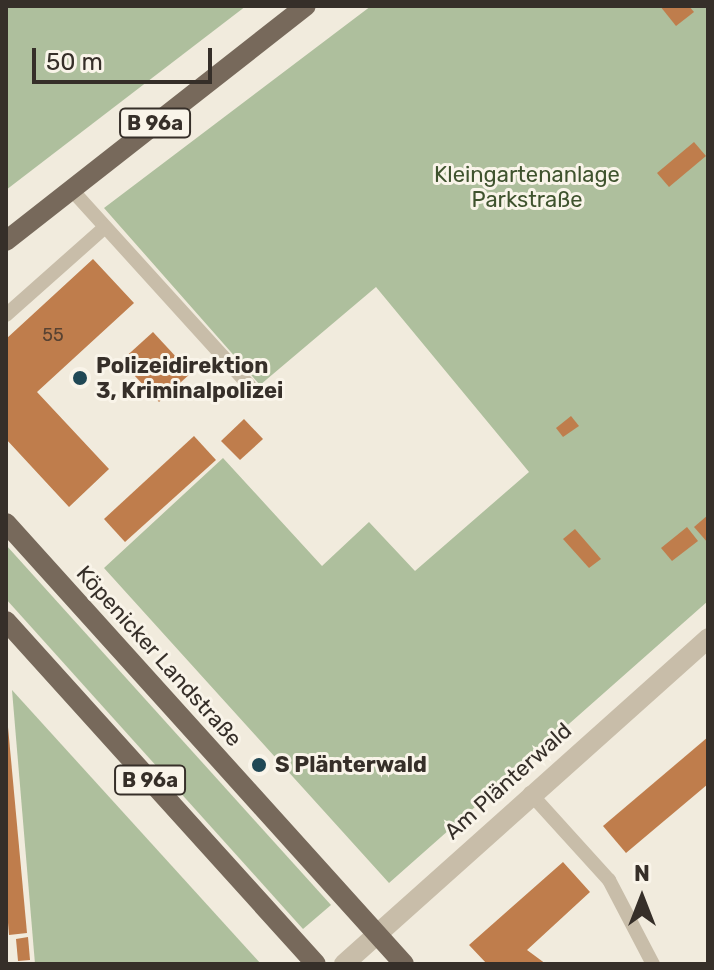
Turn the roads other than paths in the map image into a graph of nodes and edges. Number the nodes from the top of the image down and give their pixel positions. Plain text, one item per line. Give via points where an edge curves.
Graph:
1 (306, 6) edge
2 (71, 189) junction
3 (105, 227) junction
4 (6, 241) edge
5 (6, 315) edge
6 (249, 385) dead end
7 (6, 523) edge
8 (6, 621) edge
9 (708, 638) edge
10 (530, 793) junction
11 (375, 931) junction
12 (316, 964) edge
13 (344, 964) edge
14 (404, 964) edge
15 (653, 964) edge

1 - 2 main road, B 96a
2 - 3 lane
2 - 4 main road, B 96a
3 - 5 lane
3 - 6 lane
7 - 11 main road, Köpenicker Landstraße / B 96a
8 - 12 main road, B 96a
9 - 10 street, Am Plänterwald
10 - 11 street, Am Plänterwald
10 - 15 lane via 609,880
11 - 13 street, Am Plänterwald
11 - 14 main road, Köpenicker Landstraße / B 96a

